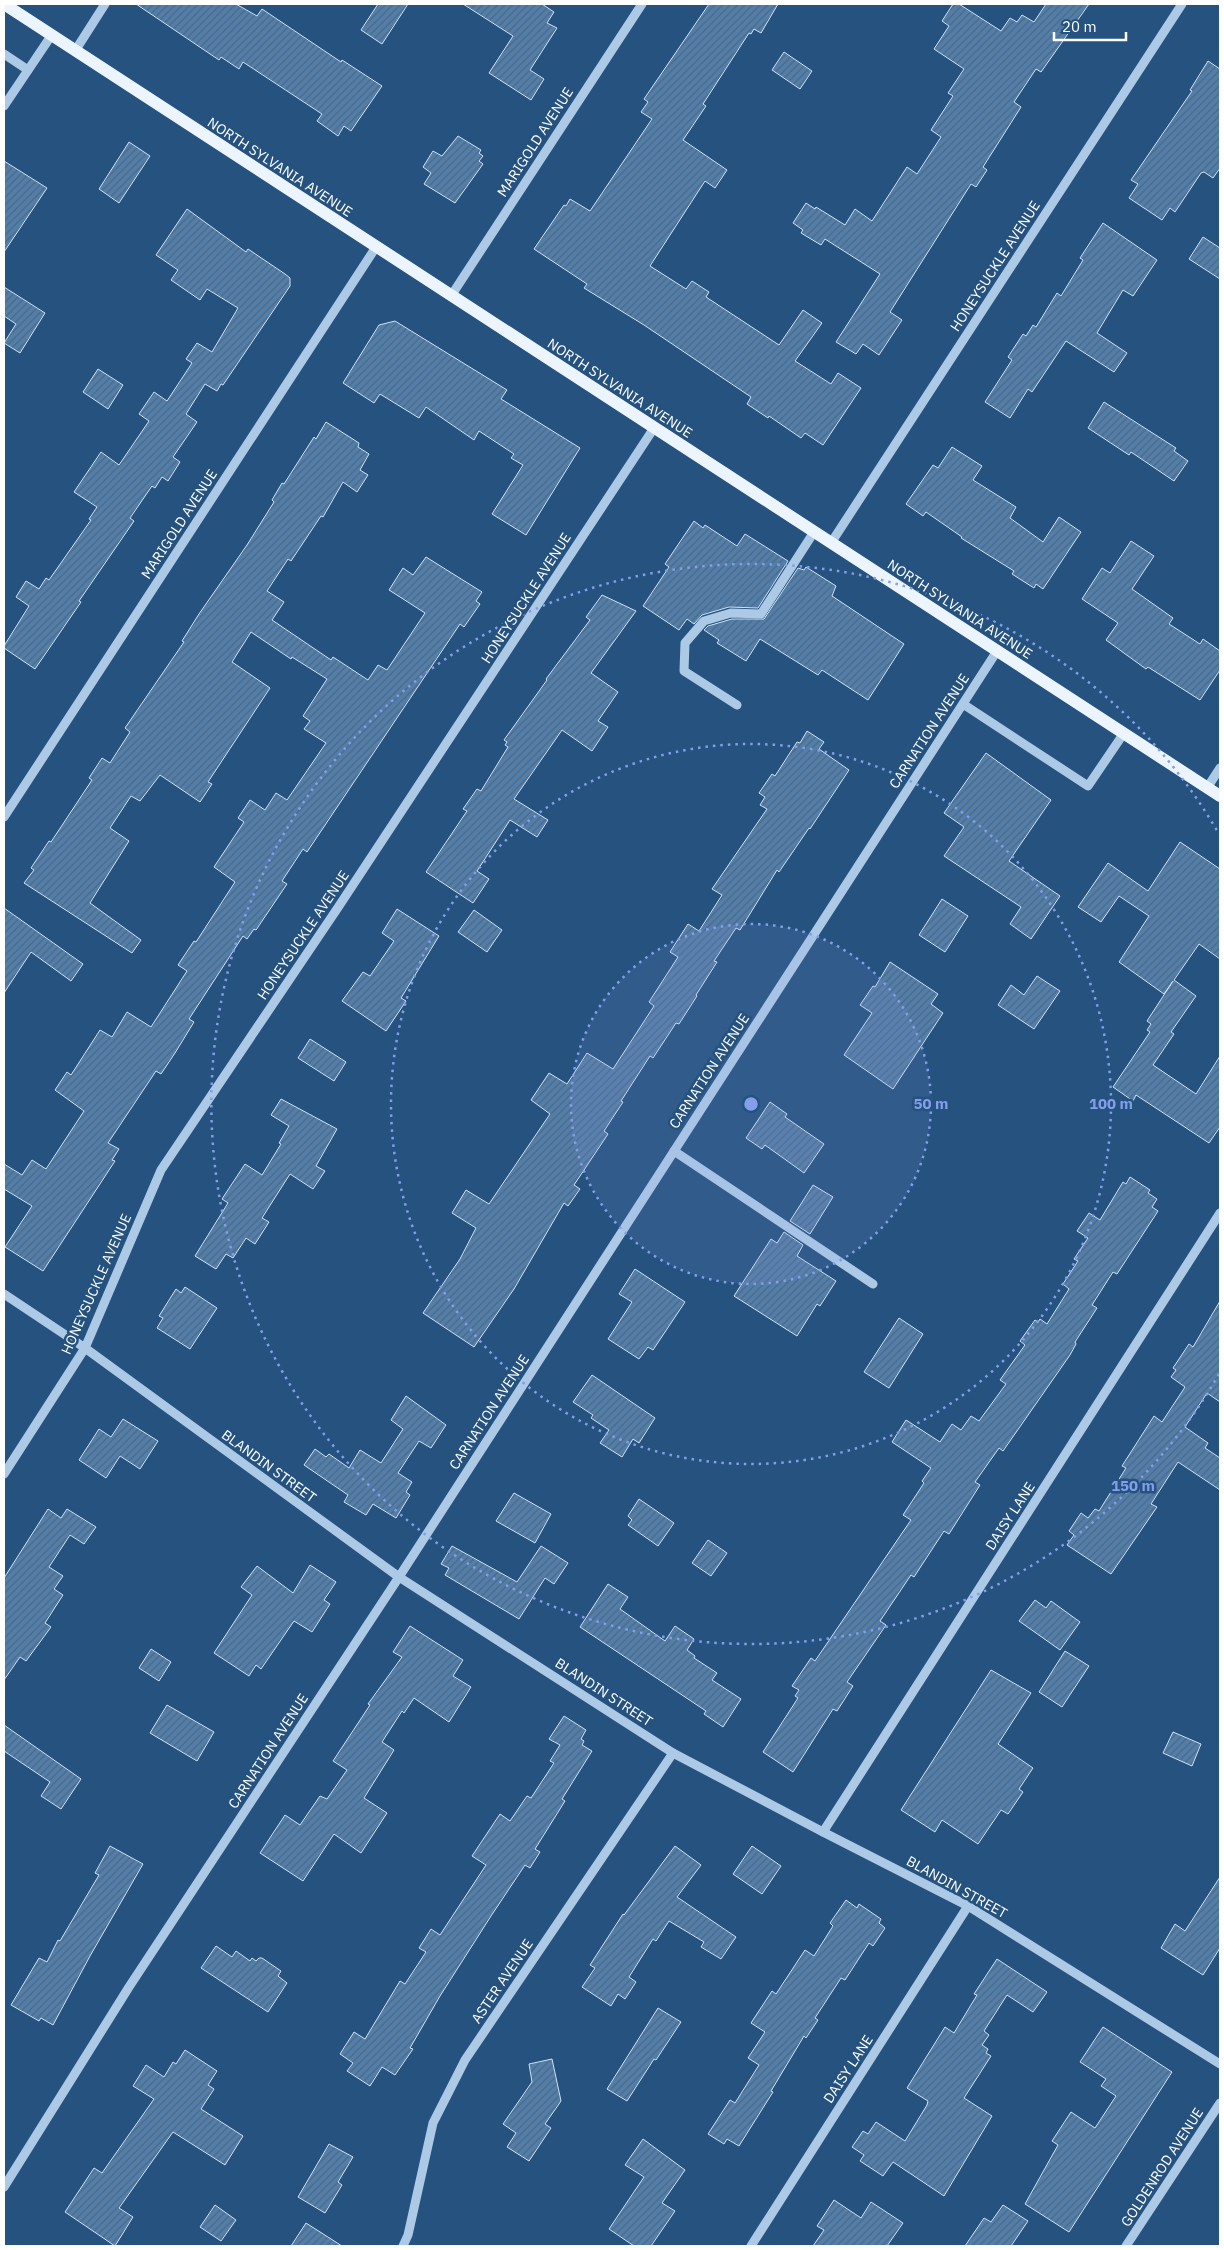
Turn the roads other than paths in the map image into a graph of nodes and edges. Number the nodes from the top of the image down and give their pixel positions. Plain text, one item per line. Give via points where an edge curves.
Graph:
1 (4, 4) edge
2 (105, 4) edge
3 (642, 4) edge
4 (1182, 4) edge
5 (51, 36) junction
6 (75, 51) junction
7 (4, 54) edge
8 (28, 70) junction
9 (4, 106) edge
10 (376, 247) junction
11 (451, 296) junction
12 (654, 428) junction
13 (814, 532) junction
14 (831, 543) junction
15 (997, 651) junction
16 (963, 704) junction
17 (737, 705) dead end
18 (1124, 733) junction
19 (1220, 768) edge
20 (1207, 788) junction
21 (1220, 796) edge
22 (4, 817) edge
23 (674, 1151) junction
24 (1220, 1213) edge
25 (873, 1284) dead end
26 (4, 1294) edge
27 (85, 1348) junction
28 (4, 1474) edge
29 (399, 1577) junction
30 (673, 1753) junction
31 (823, 1832) junction
32 (968, 1906) junction
33 (1220, 2064) edge
34 (1220, 2103) edge
35 (4, 2187) edge
36 (403, 2246) edge
37 (751, 2246) edge
38 (1126, 2246) edge

1 - 5 main road, NORTH SYLVANIA AVENUE
2 - 6 street
3 - 11 street, MARIGOLD AVENUE
4 - 14 street, HONEYSUCKLE AVENUE
5 - 6 main road, NORTH SYLVANIA AVENUE
5 - 8 street
6 - 10 main road, NORTH SYLVANIA AVENUE
7 - 8 street
8 - 9 street
10 - 11 main road, NORTH SYLVANIA AVENUE
10 - 22 street, MARIGOLD AVENUE
11 - 12 main road, NORTH SYLVANIA AVENUE
12 - 13 main road, NORTH SYLVANIA AVENUE
12 - 27 street, HONEYSUCKLE AVENUE via 161,1170
13 - 14 main road, NORTH SYLVANIA AVENUE
13 - 17 street via 761,614 731,613 704,621 685,643 684,671
14 - 15 main road, NORTH SYLVANIA AVENUE
15 - 16 street, CARNATION AVENUE
15 - 18 main road, NORTH SYLVANIA AVENUE
16 - 18 street via 1088,786
16 - 23 street, CARNATION AVENUE
18 - 20 main road, NORTH SYLVANIA AVENUE
19 - 20 street
20 - 21 main road, NORTH SYLVANIA AVENUE
23 - 25 street
23 - 29 street, CARNATION AVENUE
24 - 31 street, DAISY LANE
26 - 27 street, BLANDIN STREET
27 - 28 street, HONEYSUCKLE AVENUE
27 - 29 street, BLANDIN STREET
29 - 30 street, BLANDIN STREET
29 - 35 street, CARNATION AVENUE via 128,1987
30 - 31 street, BLANDIN STREET
30 - 36 street, ASTER AVENUE via 465,2060 433,2123
31 - 32 street, BLANDIN STREET
32 - 33 street, BLANDIN STREET
32 - 37 street, DAISY LANE
34 - 38 street, GOLDENROD AVENUE

